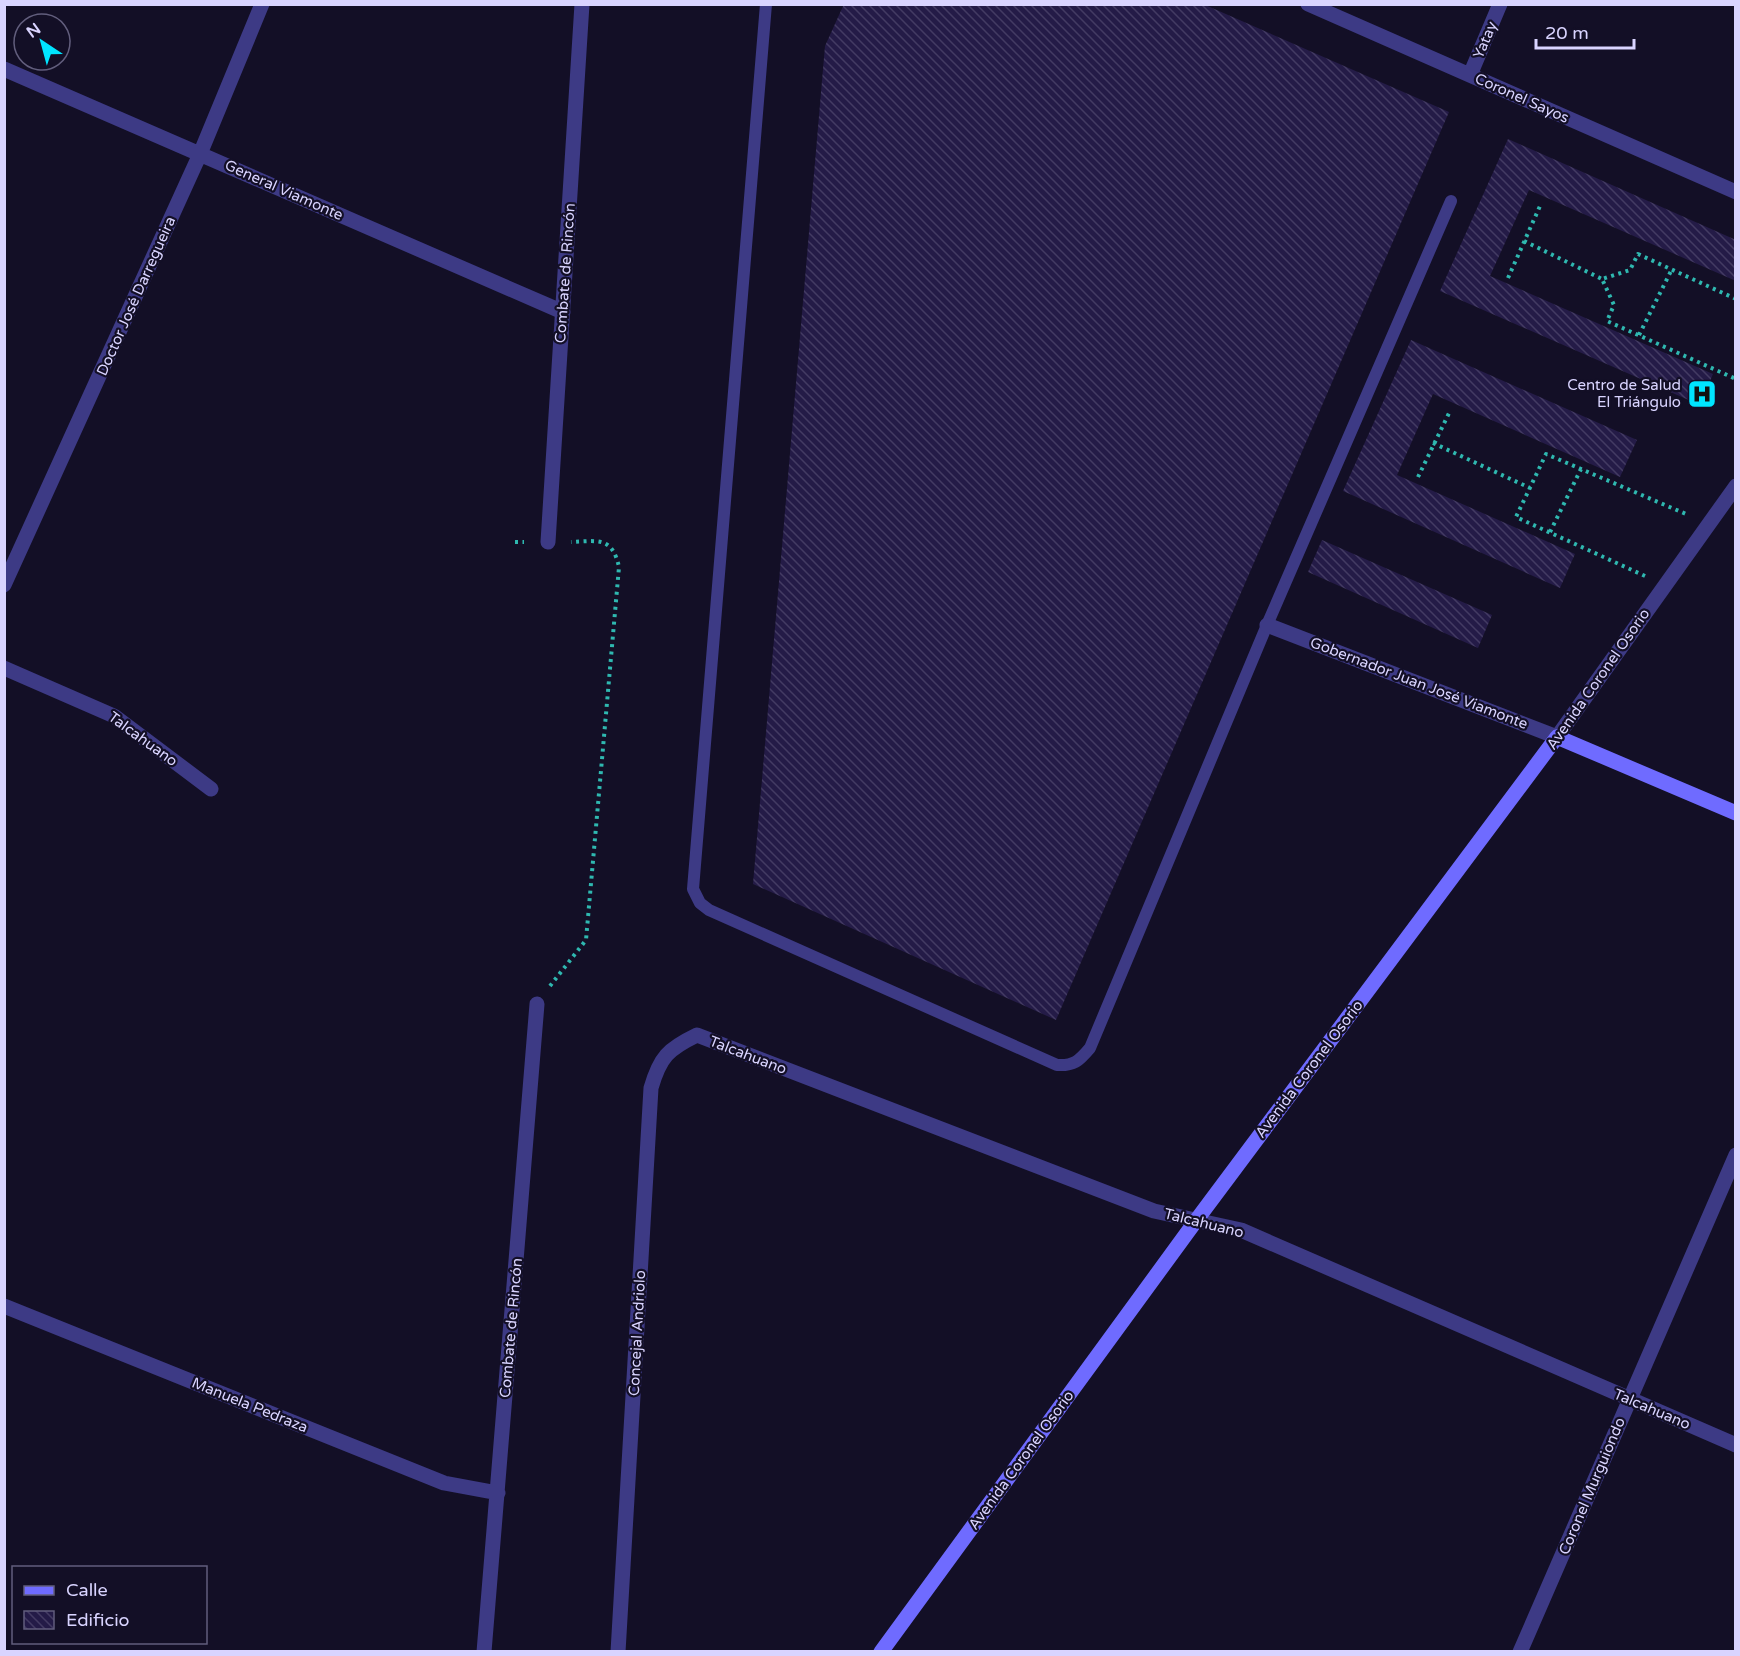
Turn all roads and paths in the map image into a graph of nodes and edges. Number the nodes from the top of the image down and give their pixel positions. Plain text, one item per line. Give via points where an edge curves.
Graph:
1 (262, 4) edge
2 (582, 4) edge
3 (766, 4) edge
4 (1308, 4) edge
5 (1500, 4) edge
6 (4, 69) edge
7 (1470, 75) junction
8 (200, 154) junction
9 (1736, 192) edge
10 (1451, 201) dead end
11 (1540, 206) dead end
12 (1524, 241) junction
13 (1672, 269) junction
14 (1508, 278) dead end
15 (1602, 279) junction
16 (1736, 298) edge
17 (563, 312) junction
18 (1639, 336) junction
19 (1736, 379) edge
20 (1450, 411) dead end
21 (1433, 443) junction
22 (1581, 469) junction
23 (1418, 477) dead end
24 (1736, 486) edge
25 (1530, 488) junction
26 (1708, 524) junction
27 (1550, 532) junction
28 (515, 542) dead end
29 (548, 542) junction
30 (4, 585) edge
31 (1664, 585) junction
32 (1267, 625) junction
33 (4, 668) edge
34 (1557, 737) junction
35 (211, 789) dead end
36 (1736, 813) edge
37 (537, 1004) joint
38 (697, 1035) joint
39 (1736, 1155) edge
40 (1195, 1222) junction
41 (4, 1306) edge
42 (1629, 1400) junction
43 (1736, 1445) edge
44 (498, 1493) junction
45 (484, 1652) edge
46 (618, 1652) edge
47 (881, 1652) edge
48 (1520, 1652) edge

1 - 8 street, Doctor José Darregueira
2 - 17 street, Combate de Rincón
3 - 32 lane via 693,889 700,903 1057,1065 1068,1066 1090,1048
4 - 7 street, Coronel Sayos
5 - 7 street, Yatay
6 - 8 street, General Viamonte
7 - 9 street, Coronel Sayos
8 - 17 street, General Viamonte
8 - 30 street, Doctor José Darregueira
10 - 32 lane
11 - 12 path
12 - 14 path
12 - 15 path
13 - 15 path via 1638,254 1630,270
13 - 16 path
13 - 18 path
15 - 18 path via 1614,305 1607,321
17 - 29 street, Combate de Rincón
18 - 19 path
20 - 21 path
21 - 23 path
21 - 25 path
22 - 25 path via 1546,453
22 - 26 path
22 - 27 path
24 - 26 street, Avenida Coronel Osorio
25 - 27 path via 1516,517
26 - 31 street, Avenida Coronel Osorio
27 - 31 path
28 - 29 path
29 - 37 path via 602,541 615,552 619,567 586,940
31 - 34 street, Avenida Coronel Osorio
32 - 34 street, Gobernador Juan José Viamonte
33 - 35 street, Talcahuano via 114,716
34 - 36 street, Gobernador Juan José Viamonte
34 - 40 street, Avenida Coronel Osorio
37 - 44 street, Combate de Rincón
38 - 40 street, Talcahuano via 1154,1211
38 - 46 street, Concejal Andriolo via 670,1051 657,1068 651,1088
39 - 42 street, Coronel Murguiondo
40 - 42 street, Talcahuano via 1241,1230
40 - 47 street, Avenida Coronel Osorio
41 - 44 street, Manuela Pedraza via 444,1483
42 - 43 street, Talcahuano
42 - 48 street, Coronel Murguiondo
44 - 45 street, Combate de Rincón

